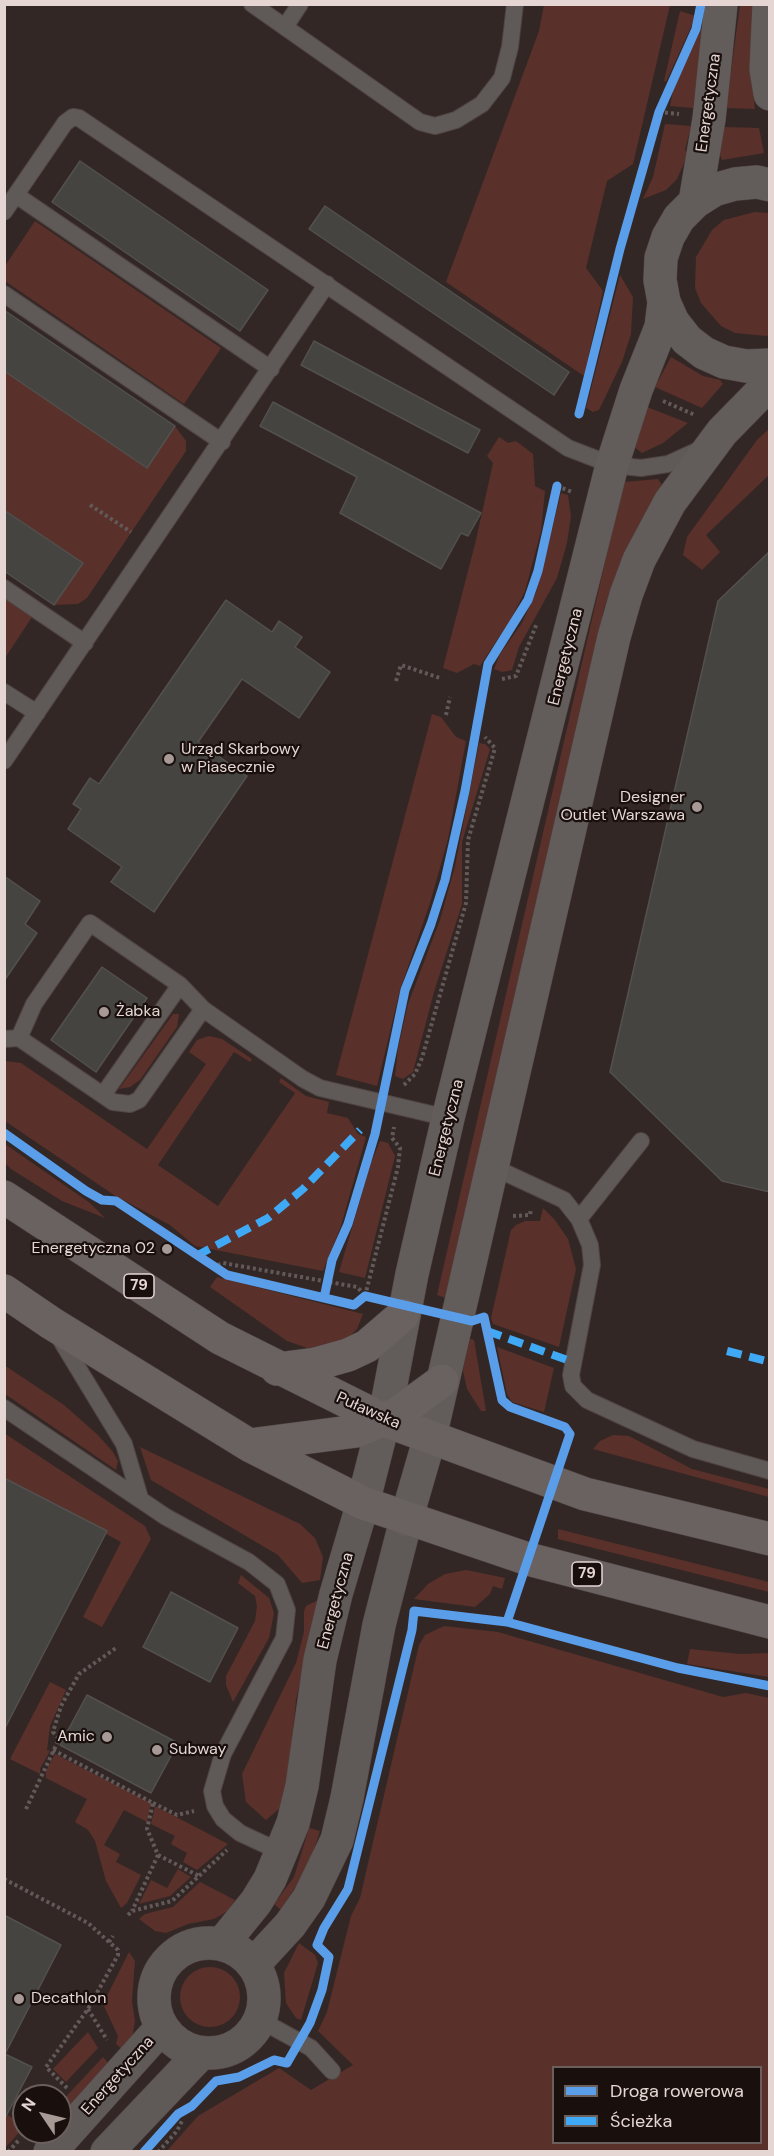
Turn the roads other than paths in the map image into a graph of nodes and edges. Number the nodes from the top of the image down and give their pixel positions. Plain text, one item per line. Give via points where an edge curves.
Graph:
1 (252, 4) edge
2 (300, 4) edge
3 (515, 4) edge
4 (722, 4) edge
5 (768, 4) edge
6 (285, 27) junction
7 (770, 94) edge
8 (770, 184) edge
9 (16, 195) junction
10 (695, 202) junction
11 (4, 212) edge
12 (327, 284) junction
13 (4, 294) edge
14 (664, 302) junction
15 (770, 364) edge
16 (271, 369) junction
17 (770, 383) edge
18 (718, 437) junction
19 (222, 442) junction
20 (612, 465) junction
21 (4, 588) edge
22 (85, 643) junction
23 (4, 692) edge
24 (37, 714) junction
25 (4, 761) edge
26 (180, 985) junction
27 (203, 1009) junction
28 (12, 1039) edge
29 (103, 1095) junction
30 (448, 1118) junction
31 (641, 1142) dead end
32 (493, 1167) junction
33 (4, 1197) edge
34 (579, 1219) junction
35 (4, 1291) edge
36 (403, 1315) junction
37 (51, 1323) junction
38 (277, 1369) junction
39 (442, 1381) junction
40 (4, 1408) edge
41 (384, 1420) junction
42 (430, 1437) junction
43 (249, 1444) junction
44 (770, 1471) edge
45 (140, 1498) junction
46 (363, 1503) junction
47 (406, 1520) junction
48 (770, 1539) edge
49 (770, 1622) edge
50 (283, 1853) junction
51 (222, 1944) junction
52 (253, 1965) junction
53 (260, 2020) junction
54 (162, 2027) junction
55 (201, 2053) junction
56 (332, 2071) dead end
57 (50, 2151) edge
58 (107, 2151) edge

1 - 6 lane
2 - 6 lane
3 - 6 lane via 502,78 482,104 456,120 435,126 420,122
4 - 10 street, Energetyczna
5 - 7 street via 766,69
8 - 10 street, Energetyczna via 735,184 714,190
9 - 11 lane
9 - 12 lane via 65,123 79,118
9 - 16 lane
10 - 14 street, Energetyczna via 679,218 664,248 660,280
12 - 16 lane
12 - 20 lane via 568,448
13 - 19 lane
14 - 15 street, Energetyczna via 687,340 704,353 746,366
14 - 20 street, Energetyczna via 661,327
16 - 19 lane
17 - 18 street
18 - 20 lane via 668,464 641,468
18 - 32 street via 656,527 639,560 617,627
19 - 22 lane
20 - 30 street, Energetyczna
21 - 22 lane
22 - 24 lane
23 - 24 lane
24 - 25 lane
26 - 27 lane
26 - 28 lane via 90,923
26 - 29 lane
27 - 29 lane via 139,1100 122,1103
27 - 30 lane via 320,1088
28 - 29 lane
30 - 36 street, Energetyczna
31 - 34 lane
32 - 34 lane via 559,1197
32 - 39 street
33 - 38 main road, Puławska / 79 via 169,1306
34 - 44 lane via 590,1245 592,1265 571,1375 573,1386 587,1400 693,1449
35 - 37 main road, 79
36 - 38 main road via 367,1346 348,1355
36 - 41 street, Energetyczna
37 - 43 main road, 79
37 - 45 lane via 120,1437
38 - 41 main road, Puławska / 79
39 - 41 main road
39 - 42 street
40 - 45 lane
41 - 42 main road, Puławska
41 - 43 main road via 357,1431
41 - 46 street, Energetyczna
42 - 47 street
42 - 48 main road, Puławska via 585,1494
43 - 46 main road, 79
45 - 50 lane via 277,1584 287,1610 285,1631 223,1754 213,1791 215,1806 223,1819 240,1833
46 - 47 main road, 79
46 - 50 street, Energetyczna via 320,1660 302,1786
47 - 49 main road, 79 via 528,1559
47 - 52 street via 379,1625 337,1840 309,1898
50 - 51 street, Energetyczna via 256,1902
51 - 52 street
51 - 54 street via 202,1943 184,1949 168,1961 158,1976 154,1993 155,2011
52 - 53 street via 262,1982
53 - 55 street via 236,2046 219,2053
53 - 56 lane via 311,2048
54 - 55 street via 185,2048
54 - 57 street, Energetyczna
55 - 58 street

